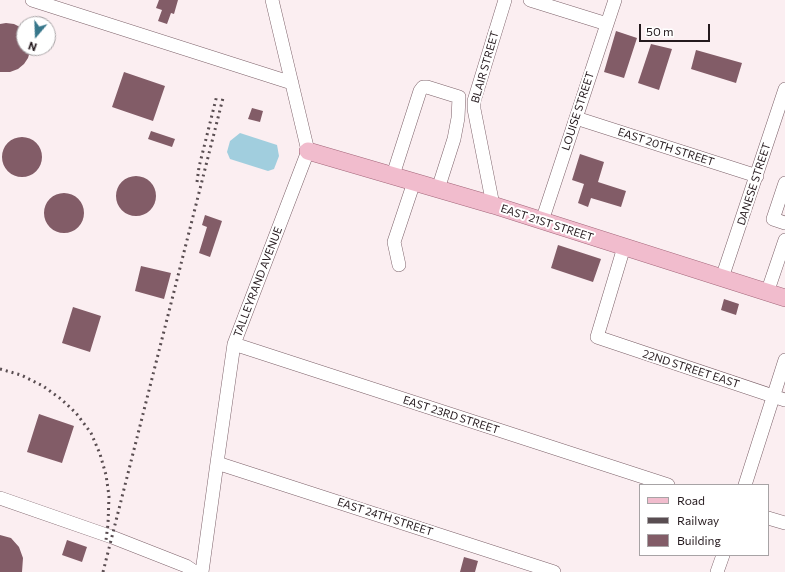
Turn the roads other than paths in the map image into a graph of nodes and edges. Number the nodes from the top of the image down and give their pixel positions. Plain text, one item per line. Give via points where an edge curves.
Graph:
1 (32, 0) edge
2 (272, 0) edge
3 (505, 0) edge
4 (530, 0) edge
5 (615, 0) edge
6 (607, 24) junction
7 (292, 83) junction
8 (785, 89) edge
9 (576, 118) junction
10 (308, 151) junction
11 (393, 175) junction
12 (757, 176) junction
13 (414, 182) junction
14 (785, 183) edge
15 (438, 189) junction
16 (493, 205) junction
17 (542, 221) junction
18 (785, 223) edge
19 (785, 240) edge
20 (624, 247) junction
21 (399, 265) dead end
22 (722, 278) junction
23 (767, 293) junction
24 (785, 298) edge
25 (234, 344) junction
26 (785, 360) edge
27 (779, 398) edge
28 (217, 463) junction
29 (665, 484) edge
30 (745, 484) edge
31 (0, 498) edge
32 (769, 518) edge
33 (785, 524) edge
34 (723, 556) edge
35 (196, 572) edge
36 (202, 572) edge
37 (554, 572) edge
38 (718, 572) edge

1 - 7 street
2 - 7 street
3 - 16 street, BLAIR STREET via 474,101
4 - 6 street
5 - 6 street, LOUISE STREET
6 - 9 street, LOUISE STREET
7 - 10 street
8 - 12 street, DANESE STREET
9 - 12 street, EAST 20TH STREET
9 - 17 street, LOUISE STREET
10 - 11 main road, EAST 21ST STREET
10 - 25 street, TALLEYRAND AVENUE
11 - 13 main road, EAST 21ST STREET
11 - 15 street via 420,91 427,86 459,97 454,139
12 - 22 street, DANESE STREET
13 - 15 main road, EAST 21ST STREET
13 - 21 street via 394,242
14 - 18 street via 773,219
15 - 16 main road, EAST 21ST STREET
16 - 17 main road, EAST 21ST STREET
17 - 20 main road, EAST 21ST STREET
19 - 23 street
20 - 22 main road, EAST 21ST STREET
20 - 27 street, 22ND STREET EAST via 596,338
22 - 23 main road, EAST 21ST STREET
23 - 24 main road, EAST 21ST STREET
25 - 28 street, TALLEYRAND AVENUE
25 - 29 street, EAST 23RD STREET
26 - 27 street
27 - 30 street
28 - 36 street, TALLEYRAND AVENUE
28 - 37 street, EAST 24TH STREET
31 - 35 street via 107,535
32 - 33 street
34 - 38 street

